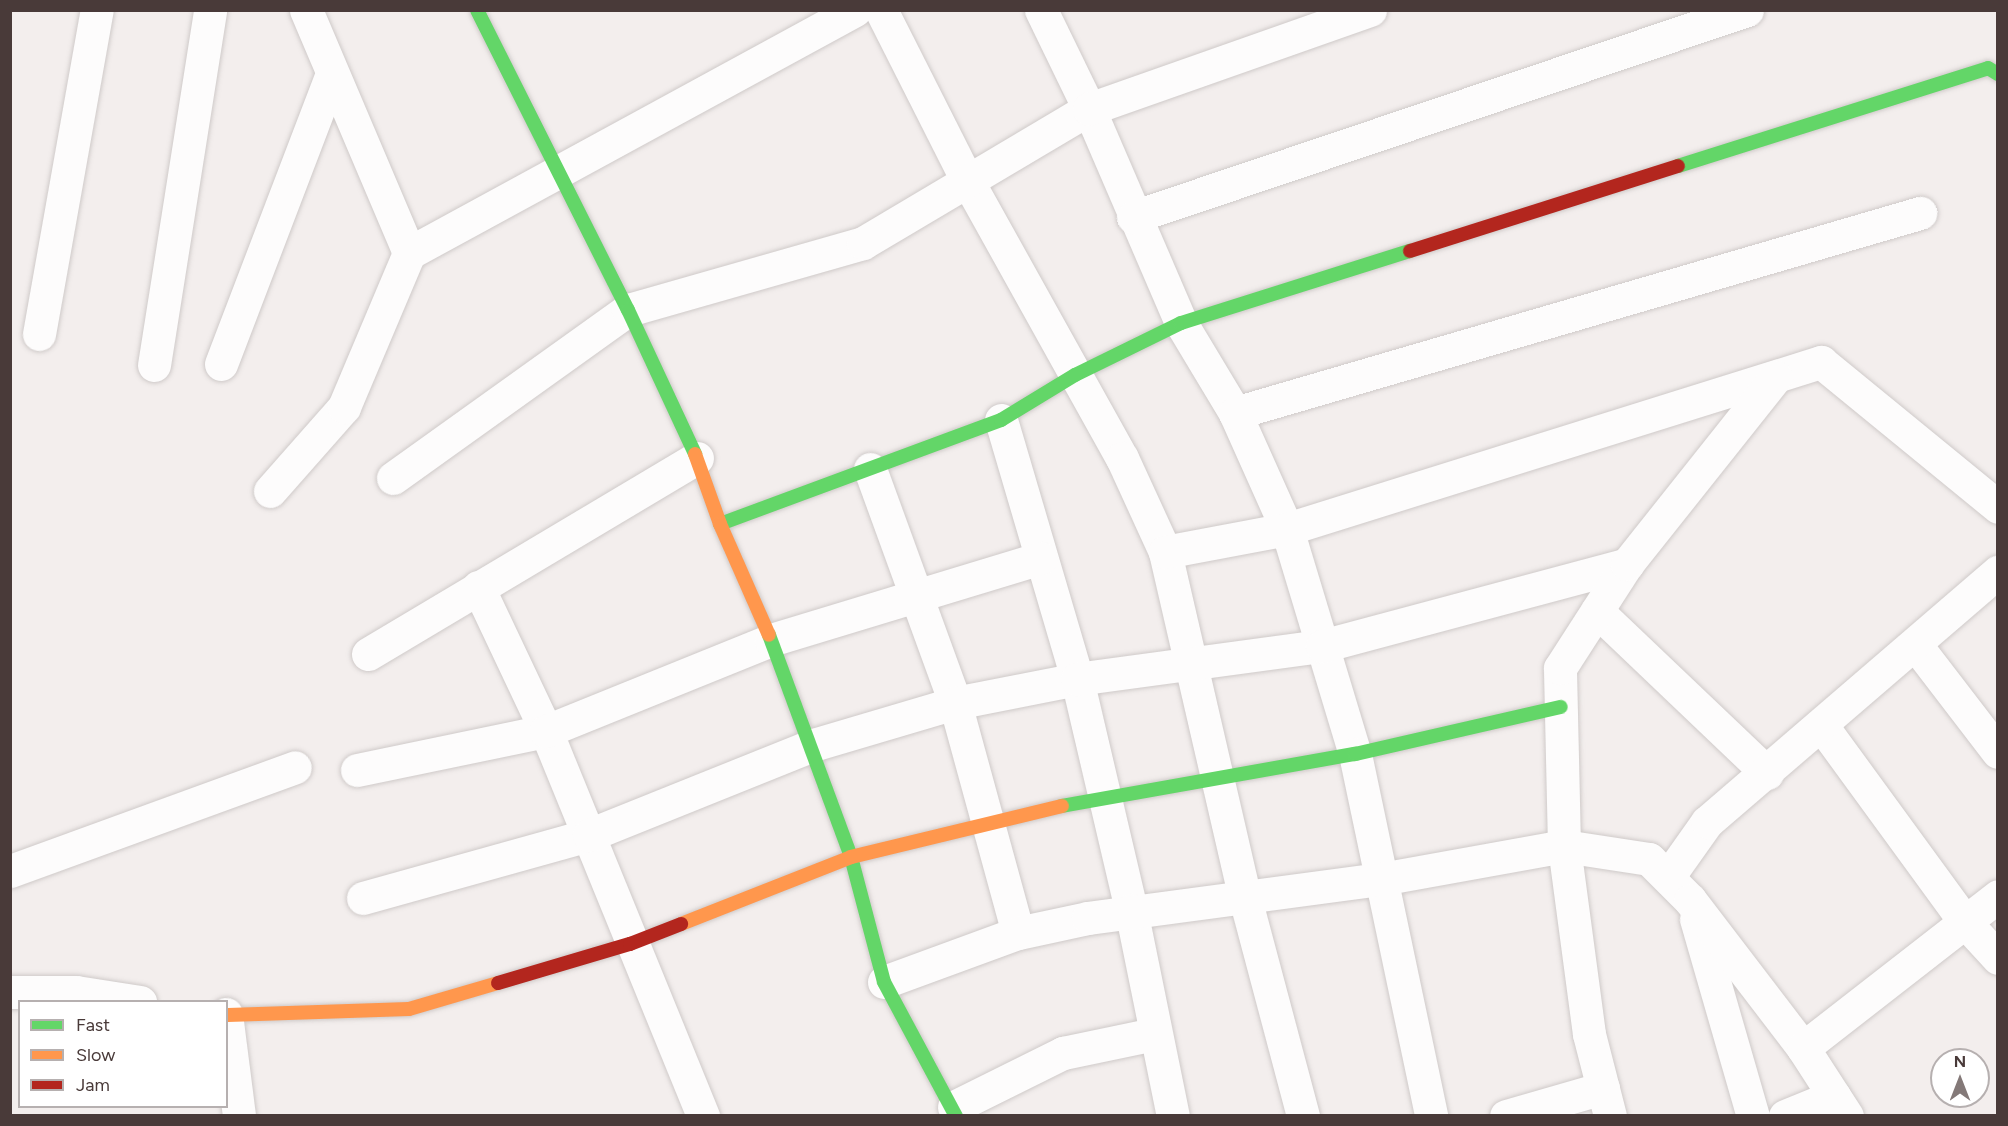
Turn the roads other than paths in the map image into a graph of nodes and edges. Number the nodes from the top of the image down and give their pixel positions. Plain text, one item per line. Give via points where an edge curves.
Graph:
1 (97, 10) edge
2 (210, 10) edge
3 (306, 10) edge
4 (477, 10) edge
5 (855, 10) edge
6 (881, 10) edge
7 (1041, 10) edge
8 (1370, 10) edge
9 (1747, 10) edge
10 (1704, 17) edge
11 (1998, 74) edge
12 (331, 76) junction
13 (1089, 108) junction
14 (558, 172) junction
15 (966, 178) junction
16 (1920, 213) dead end
17 (1133, 218) junction
18 (409, 253) junction
19 (628, 310) junction
20 (1181, 323) junction
21 (39, 334) dead end
22 (221, 364) dead end
23 (154, 365) dead end
24 (1075, 375) junction
25 (1776, 376) junction
26 (1235, 413) junction
27 (1001, 420) junction
28 (697, 458) junction
29 (870, 469) junction
30 (393, 478) dead end
31 (270, 491) dead end
32 (1998, 507) edge
33 (720, 524) junction
34 (1287, 529) junction
35 (1165, 552) junction
36 (1041, 558) junction
37 (1627, 564) junction
38 (1998, 572) edge
39 (478, 588) junction
40 (915, 594) junction
41 (1597, 610) junction
42 (771, 640) junction
43 (1916, 644) junction
44 (1322, 646) junction
45 (368, 654) dead end
46 (1191, 665) junction
47 (1077, 679) junction
48 (955, 703) junction
49 (1561, 707) junction
50 (1822, 726) junction
51 (546, 731) junction
52 (813, 746) junction
53 (1998, 752) edge
54 (1355, 754) junction
55 (294, 767) dead end
56 (357, 770) dead end
57 (1767, 772) junction
58 (1217, 779) junction
59 (1105, 797) junction
60 (987, 822) junction
61 (589, 835) junction
62 (1564, 846) junction
63 (851, 857) junction
64 (10, 872) edge
65 (1668, 877) junction
66 (1382, 879) junction
67 (1998, 896) edge
68 (363, 898) dead end
69 (1245, 898) junction
70 (1690, 900) junction
71 (1131, 910) junction
72 (1965, 922) junction
73 (1018, 933) junction
74 (630, 944) junction
75 (1998, 958) edge
76 (884, 982) junction
77 (10, 992) edge
78 (127, 1000) edge
79 (228, 1014) edge
80 (228, 1022) edge
81 (1154, 1034) junction
82 (1803, 1048) junction
83 (1606, 1102) edge
84 (1841, 1106) edge
85 (955, 1112) edge
86 (239, 1116) edge
87 (703, 1116) edge
88 (1173, 1116) edge
89 (1303, 1116) edge
90 (1431, 1116) edge
91 (1506, 1116) edge
92 (1753, 1116) edge
93 (1785, 1116) edge

1 - 21 street
2 - 23 street
3 - 12 street
4 - 14 street
5 - 14 street
6 - 15 street
7 - 13 street
8 - 13 street
9 - 10 street
10 - 17 street
11 - 20 street via 1988,68
12 - 18 street
12 - 22 street
13 - 15 street
13 - 17 street
14 - 18 street
14 - 19 street
15 - 19 street via 863,243
15 - 24 street
16 - 26 street
17 - 20 street
18 - 31 street via 344,406
19 - 28 street
19 - 30 street
20 - 24 street
20 - 26 street
24 - 27 street
24 - 35 street via 1122,458
25 - 32 street via 1821,362
25 - 34 street
25 - 37 street
26 - 34 street
27 - 29 street
27 - 36 street
28 - 33 street
28 - 39 street
29 - 33 street
29 - 40 street
33 - 42 street
34 - 35 street
34 - 44 street
35 - 46 street
36 - 40 street
36 - 47 street
37 - 41 street
37 - 44 street
38 - 43 street
39 - 45 street
39 - 51 street
40 - 42 street
40 - 48 street
41 - 49 street via 1560,668
41 - 57 street
42 - 51 street
42 - 52 street
43 - 50 street
43 - 53 street
44 - 46 street
44 - 54 street
46 - 47 street
46 - 58 street
47 - 48 street
47 - 59 street
48 - 52 street
48 - 60 street
49 - 54 street
49 - 62 street
50 - 57 street
50 - 72 street
51 - 56 street
51 - 61 street
52 - 61 street
52 - 63 street
54 - 58 street
54 - 66 street
55 - 64 street
57 - 65 street via 1707,822
58 - 59 street
58 - 69 street
59 - 60 street
59 - 71 street
60 - 63 street
60 - 73 street
61 - 68 street
61 - 74 street
62 - 65 street via 1650,859
62 - 66 street
62 - 83 street via 1589,1034
63 - 74 street
63 - 76 street
65 - 70 street
66 - 69 street
66 - 90 street
67 - 72 street
69 - 71 street
69 - 89 street
70 - 82 street
70 - 92 street
71 - 73 street
71 - 81 street
72 - 75 street
72 - 82 street
73 - 76 street
74 - 79 street via 409,1009
74 - 87 street
76 - 85 street
77 - 78 street via 76,992
80 - 86 street
81 - 85 street via 1064,1053
81 - 88 street
82 - 84 street
83 - 91 street
84 - 93 street

